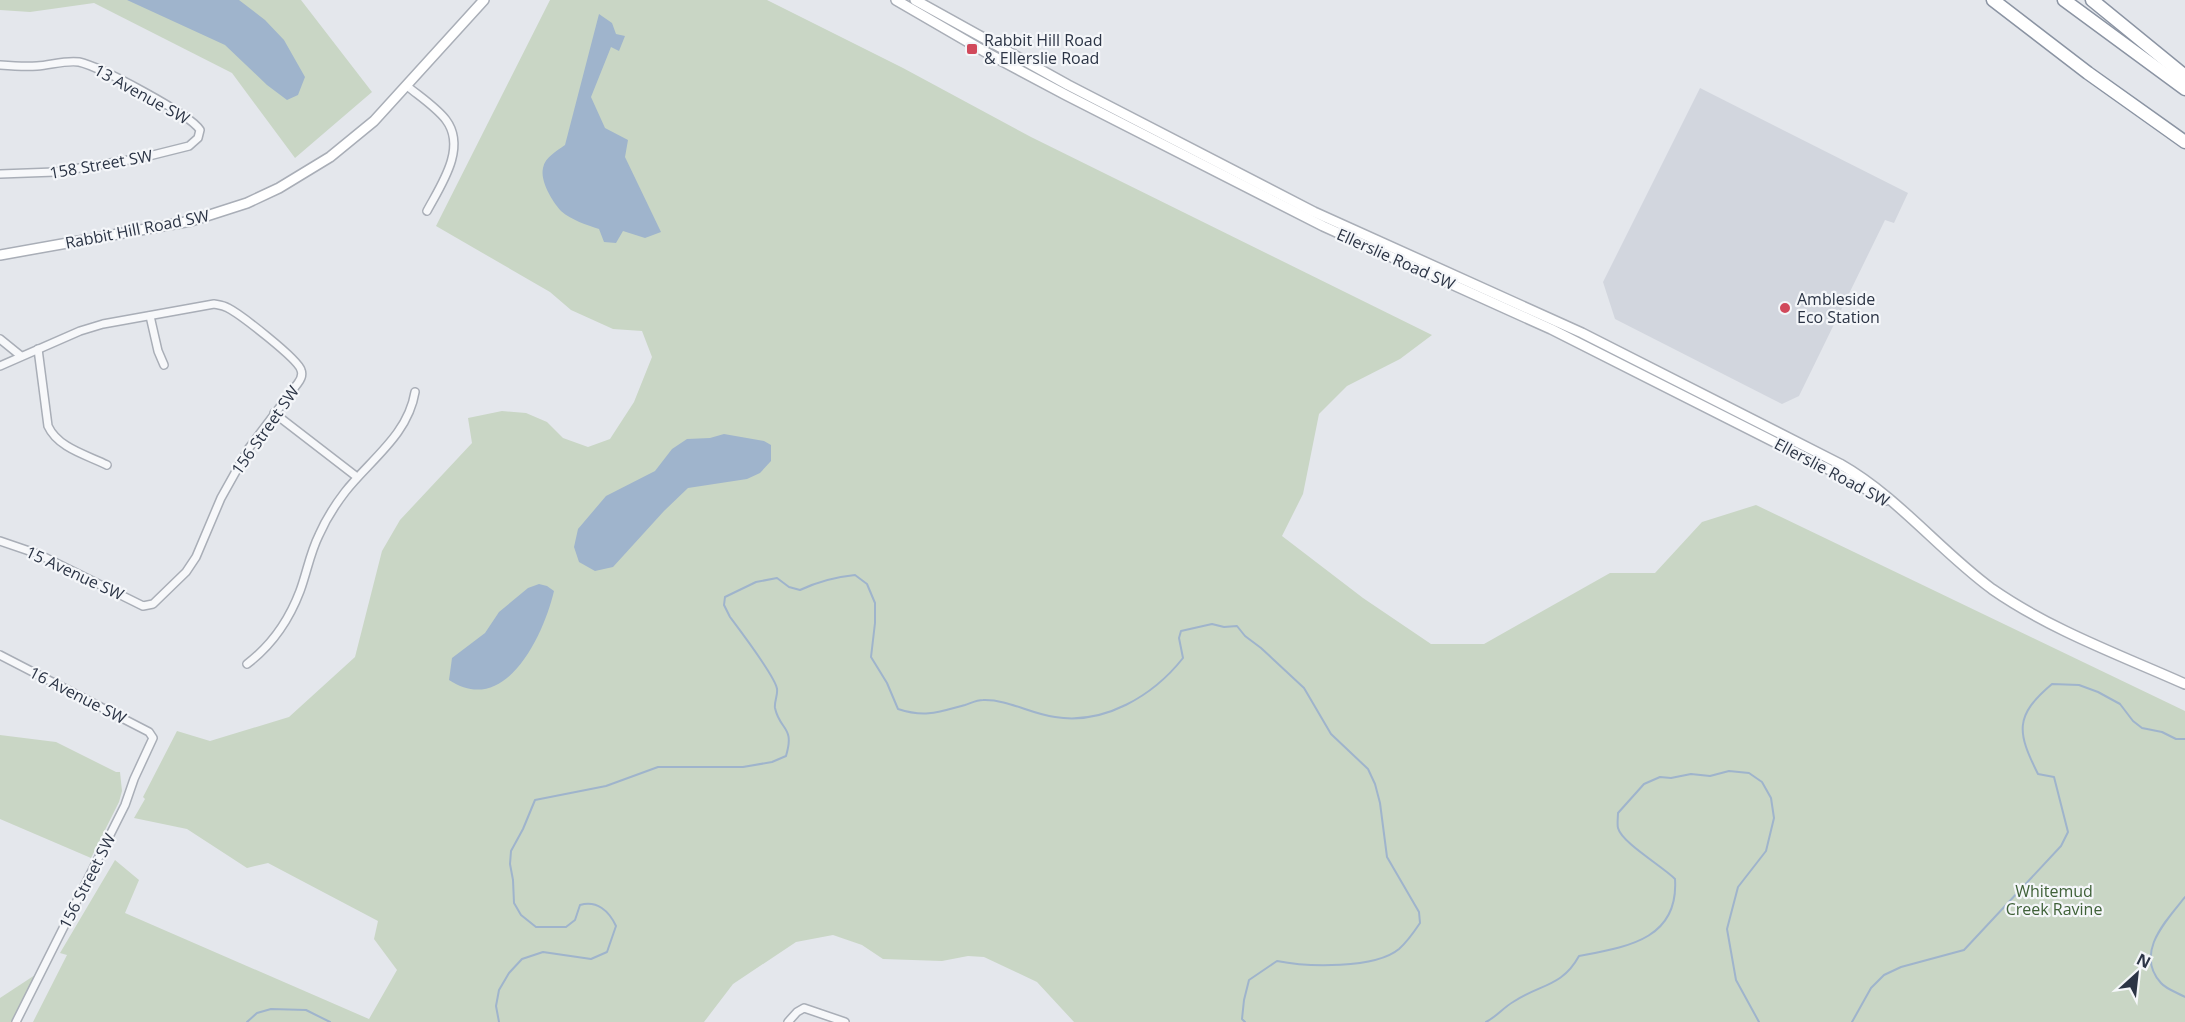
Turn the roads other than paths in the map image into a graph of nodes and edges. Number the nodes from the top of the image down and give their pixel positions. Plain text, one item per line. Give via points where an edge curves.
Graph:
1 (483, 0) edge
2 (896, 0) edge
3 (915, 0) edge
4 (1993, 0) edge
5 (2064, 0) edge
6 (2092, 0) edge
7 (0, 65) edge
8 (2185, 76) edge
9 (407, 86) junction
10 (2185, 89) edge
11 (198, 138) joint
12 (2185, 142) edge
13 (0, 174) edge
14 (427, 212) dead end
15 (0, 255) edge
16 (150, 316) junction
17 (0, 339) edge
18 (38, 349) junction
19 (21, 356) junction
20 (164, 365) dead end
21 (0, 366) edge
22 (415, 392) dead end
23 (274, 413) junction
24 (107, 465) dead end
25 (357, 477) junction
26 (1901, 509) junction
27 (0, 541) edge
28 (148, 606) joint
29 (0, 655) edge
30 (247, 664) dead end
31 (2185, 684) edge
32 (153, 738) joint
33 (16, 1022) edge
34 (788, 1022) edge
35 (845, 1022) edge

1 - 9 main road, Rabbit Hill Road SW
2 - 26 main road, Ellerslie Road SW via 1066,95 1313,221 1561,334
3 - 26 main road, Ellerslie Road SW via 1314,212 1582,333 1816,452 1865,479
4 - 12 highway via 2088,74
5 - 10 highway
6 - 8 highway
7 - 11 street, 13 Avenue SW via 88,64 190,118 200,130
9 - 14 street via 446,120 455,143
9 - 15 main road, Rabbit Hill Road SW via 374,121 330,157 247,203 191,220
11 - 13 street, 158 Street SW via 189,146 122,162 55,172
16 - 18 street via 103,324
16 - 20 street
16 - 23 street, 156 Street SW via 209,305 222,305 234,312 294,359 302,371 302,377
17 - 19 street
18 - 19 street
18 - 24 street via 51,432 63,443
19 - 21 street
22 - 25 street via 403,427
23 - 25 street
23 - 28 street, 156 Street SW via 236,470 196,557
25 - 30 street via 319,534 284,625 266,649
26 - 31 main road, Ellerslie Road SW via 1973,574 2024,610
27 - 28 street, 15 Avenue SW via 38,554
29 - 32 street, 16 Avenue SW via 149,732
32 - 33 street, 156 Street SW via 125,805
34 - 35 street via 804,1008

